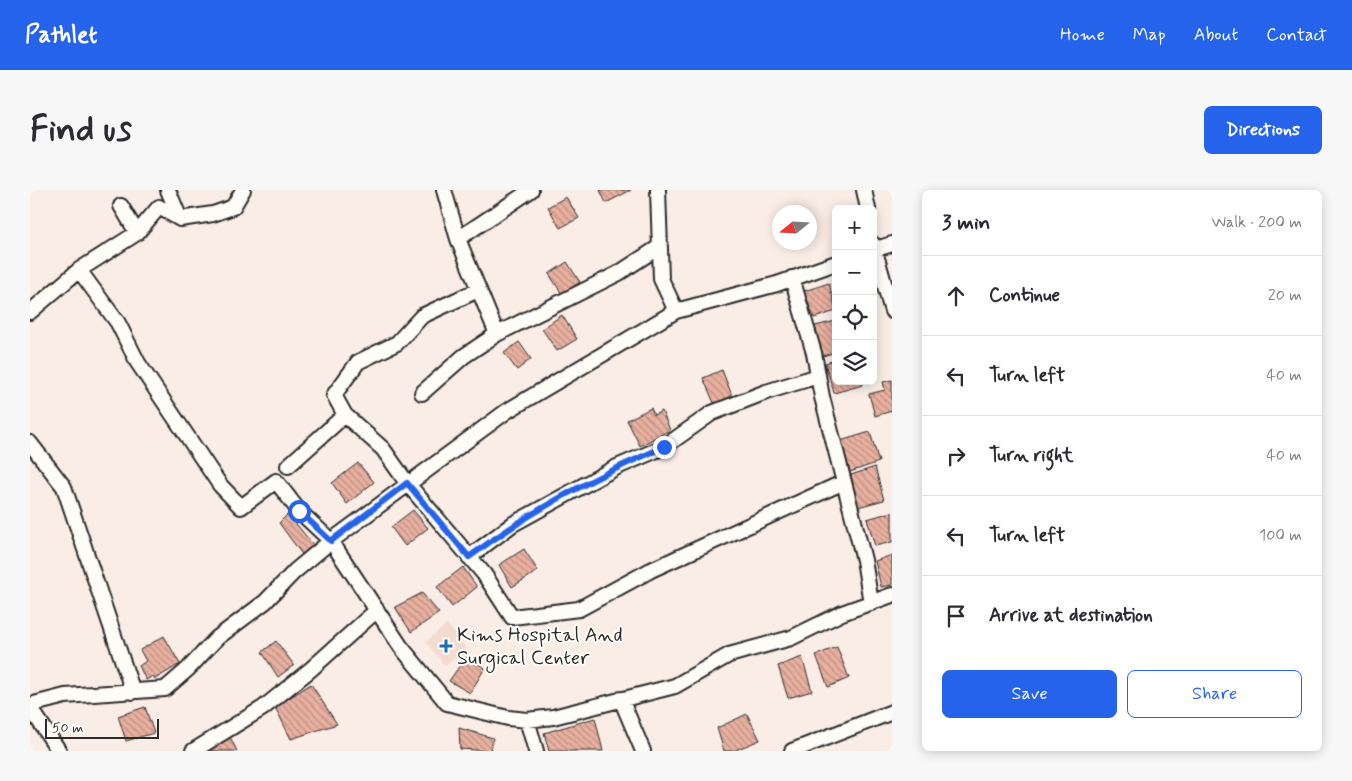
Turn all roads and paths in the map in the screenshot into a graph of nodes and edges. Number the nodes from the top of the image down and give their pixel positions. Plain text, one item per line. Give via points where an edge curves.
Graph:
1 (168, 190) edge
2 (243, 190) edge
3 (444, 190) edge
4 (531, 190) edge
5 (658, 190) edge
6 (864, 190) edge
7 (867, 205) edge
8 (121, 206) dead end
9 (180, 219) junction
10 (137, 233) junction
11 (458, 239) junction
12 (892, 244) edge
13 (659, 247) junction
14 (877, 247) edge
15 (875, 250) edge
16 (832, 264) edge
17 (79, 270) junction
18 (792, 278) junction
19 (478, 290) junction
20 (676, 311) junction
21 (892, 311) edge
22 (30, 312) edge
23 (497, 334) junction
24 (818, 376) junction
25 (422, 392) dead end
26 (344, 415) junction
27 (30, 444) edge
28 (288, 466) dead end
29 (844, 482) junction
30 (407, 483) junction
31 (331, 541) junction
32 (469, 557) junction
33 (892, 595) edge
34 (871, 603) junction
35 (377, 610) junction
36 (133, 692) junction
37 (621, 699) junction
38 (30, 706) edge
39 (892, 712) edge
40 (527, 720) junction
41 (59, 751) edge
42 (193, 751) edge
43 (536, 751) edge
44 (643, 751) edge
45 (792, 751) edge

1 - 9 street
2 - 9 street via 233,207
3 - 11 street
4 - 11 street
5 - 13 street
6 - 7 street
8 - 10 street
9 - 10 street via 159,207
10 - 17 street
11 - 19 street
12 - 14 street
13 - 20 street via 661,279
13 - 23 street via 620,273
15 - 21 street
16 - 18 street
17 - 22 street
17 - 31 street via 118,323 143,370 220,485 241,507 276,481 299,511
18 - 20 street
18 - 24 street
19 - 23 street
19 - 26 street via 422,316 397,343 358,362 334,395
20 - 30 street via 506,411
23 - 25 street via 464,356
24 - 29 street
24 - 32 street via 712,414 664,447 617,467 513,524
26 - 28 street
26 - 30 street via 383,449
27 - 36 street via 64,487
29 - 32 street via 652,570 579,608 512,617
29 - 34 street via 864,560
30 - 31 street
30 - 32 street
31 - 35 street
31 - 36 street via 265,602 217,638 165,689
33 - 34 street
34 - 37 street via 791,638 729,655 675,686
35 - 40 street via 447,703
35 - 42 street via 263,708
36 - 38 street via 66,696
37 - 40 street via 554,717
37 - 44 street
38 - 41 street
39 - 45 street
40 - 43 street

